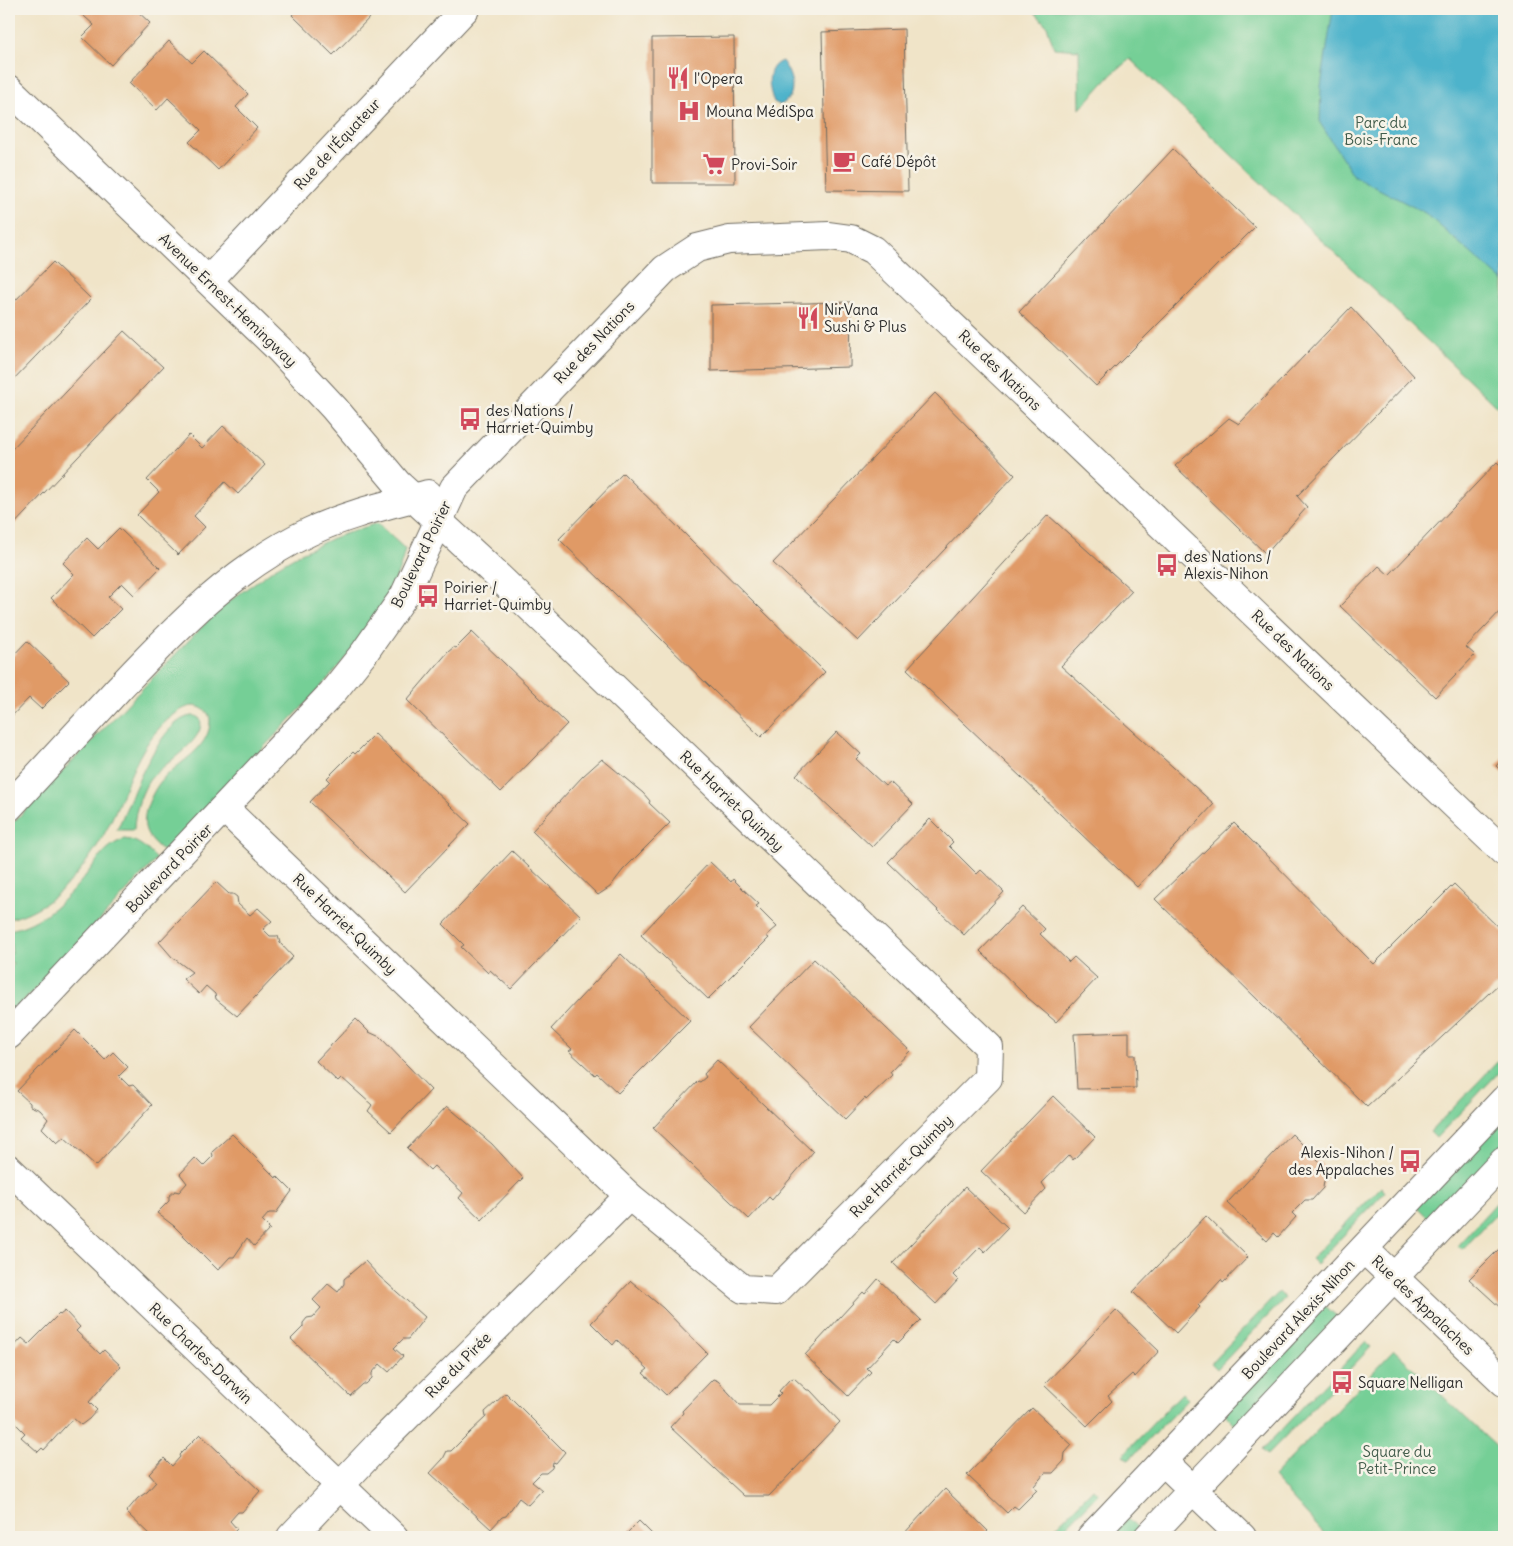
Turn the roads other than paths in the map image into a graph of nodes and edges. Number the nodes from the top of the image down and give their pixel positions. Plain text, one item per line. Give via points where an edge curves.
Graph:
1 (465, 9) edge
2 (9, 88) edge
3 (209, 280) junction
4 (454, 488) junction
5 (414, 498) junction
6 (438, 521) junction
7 (9, 807) edge
8 (225, 809) junction
9 (1504, 852) edge
10 (9, 1035) edge
11 (1504, 1100) edge
12 (1504, 1161) edge
13 (9, 1169) edge
14 (629, 1196) junction
15 (1364, 1249) junction
16 (1393, 1277) junction
17 (1504, 1382) edge
18 (1164, 1461) junction
19 (340, 1486) junction
20 (1193, 1490) junction
21 (291, 1537) edge
22 (394, 1537) edge
23 (1091, 1537) edge
24 (1148, 1537) edge
25 (1242, 1537) edge

1 - 3 street, Rue de l'Équateur
2 - 3 street, Avenue Ernest-Hemingway
3 - 5 street, Avenue Ernest-Hemingway via 310,381 397,484
4 - 5 street, Boulevard Poirier
4 - 6 street, Boulevard Poirier
4 - 9 street, Rue des Nations via 673,262 697,248 729,240 829,236 851,239 873,250 899,273
5 - 6 street, Avenue Ernest-Hemingway
5 - 7 street, Boulevard Poirier via 338,520 308,533 246,569 218,590 165,639
6 - 8 street, Boulevard Poirier via 404,596 364,653 332,693
6 - 14 street, Rue Harriet-Quimby via 989,1047 988,1078 776,1291 742,1289
8 - 10 street, Boulevard Poirier
8 - 14 street, Rue Harriet-Quimby
11 - 15 street, Boulevard Alexis-Nihon
12 - 16 street
13 - 19 street, Rue Charles-Darwin
14 - 19 street, Rue du Pirée
15 - 16 street, Rue des Appalaches
15 - 18 street, Boulevard Alexis-Nihon
16 - 17 street, Rue des Appalaches
16 - 20 street
18 - 20 street
18 - 23 street, Boulevard Alexis-Nihon
19 - 21 street, Rue du Pirée
19 - 22 street, Rue Charles-Darwin
20 - 24 street
20 - 25 street

